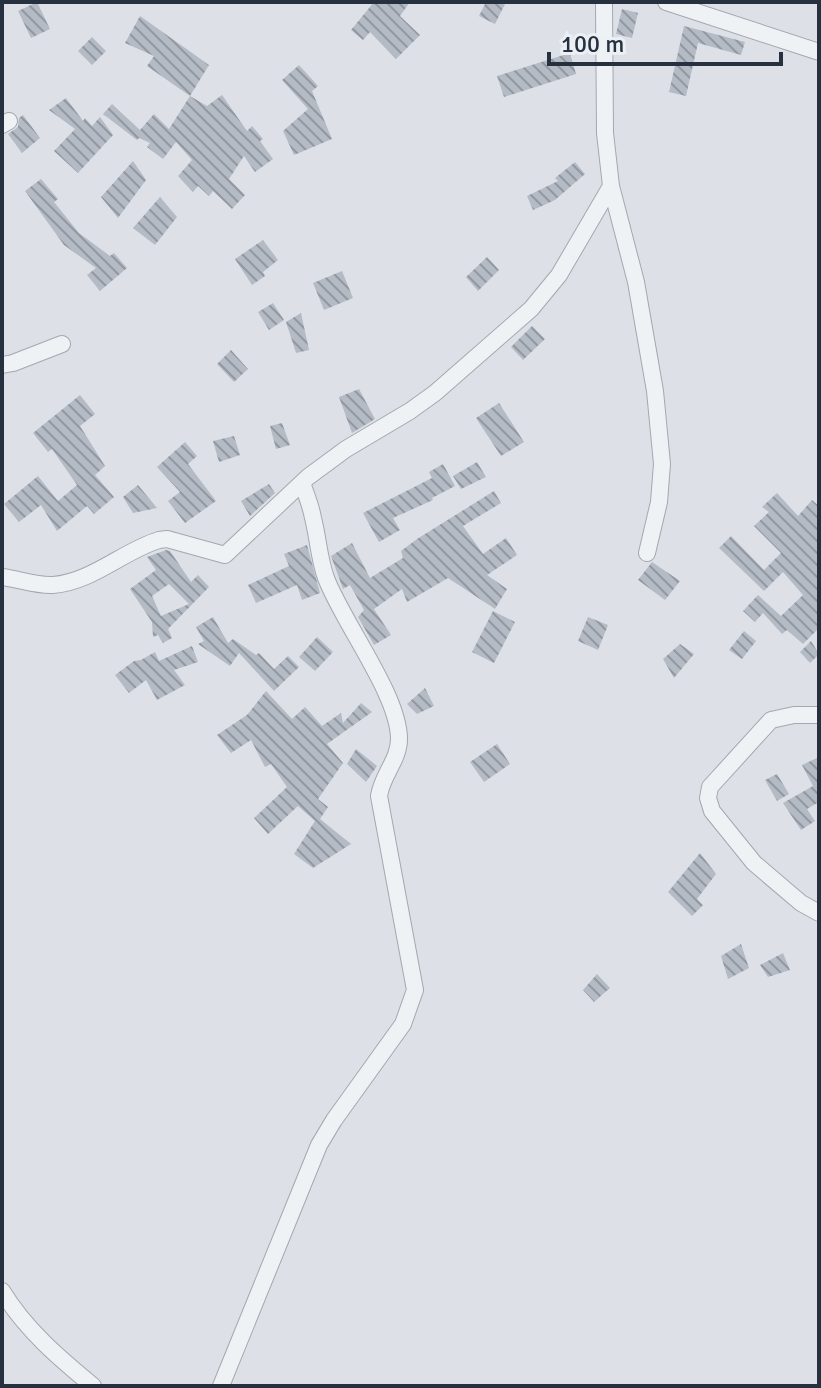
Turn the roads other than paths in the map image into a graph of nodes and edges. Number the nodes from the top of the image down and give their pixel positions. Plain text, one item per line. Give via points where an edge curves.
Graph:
1 (604, 2) edge
2 (666, 2) edge
3 (819, 52) edge
4 (611, 186) junction
5 (62, 344) dead end
6 (2, 365) edge
7 (302, 483) junction
8 (647, 553) dead end
9 (2, 577) edge
10 (819, 715) edge
11 (819, 913) edge
12 (2, 1291) edge
13 (93, 1386) edge
14 (221, 1386) edge

1 - 4 street
2 - 3 street
4 - 7 street via 559,275 531,309 435,393
4 - 8 street via 636,282 658,420 663,480
5 - 6 street
7 - 9 street via 225,555 167,539 66,582 39,584
7 - 14 street via 324,575 393,707 399,748 379,796 415,990 403,1024 319,1145
10 - 11 street via 771,720 710,787 708,798 712,811 754,863
12 - 13 street via 53,1353

